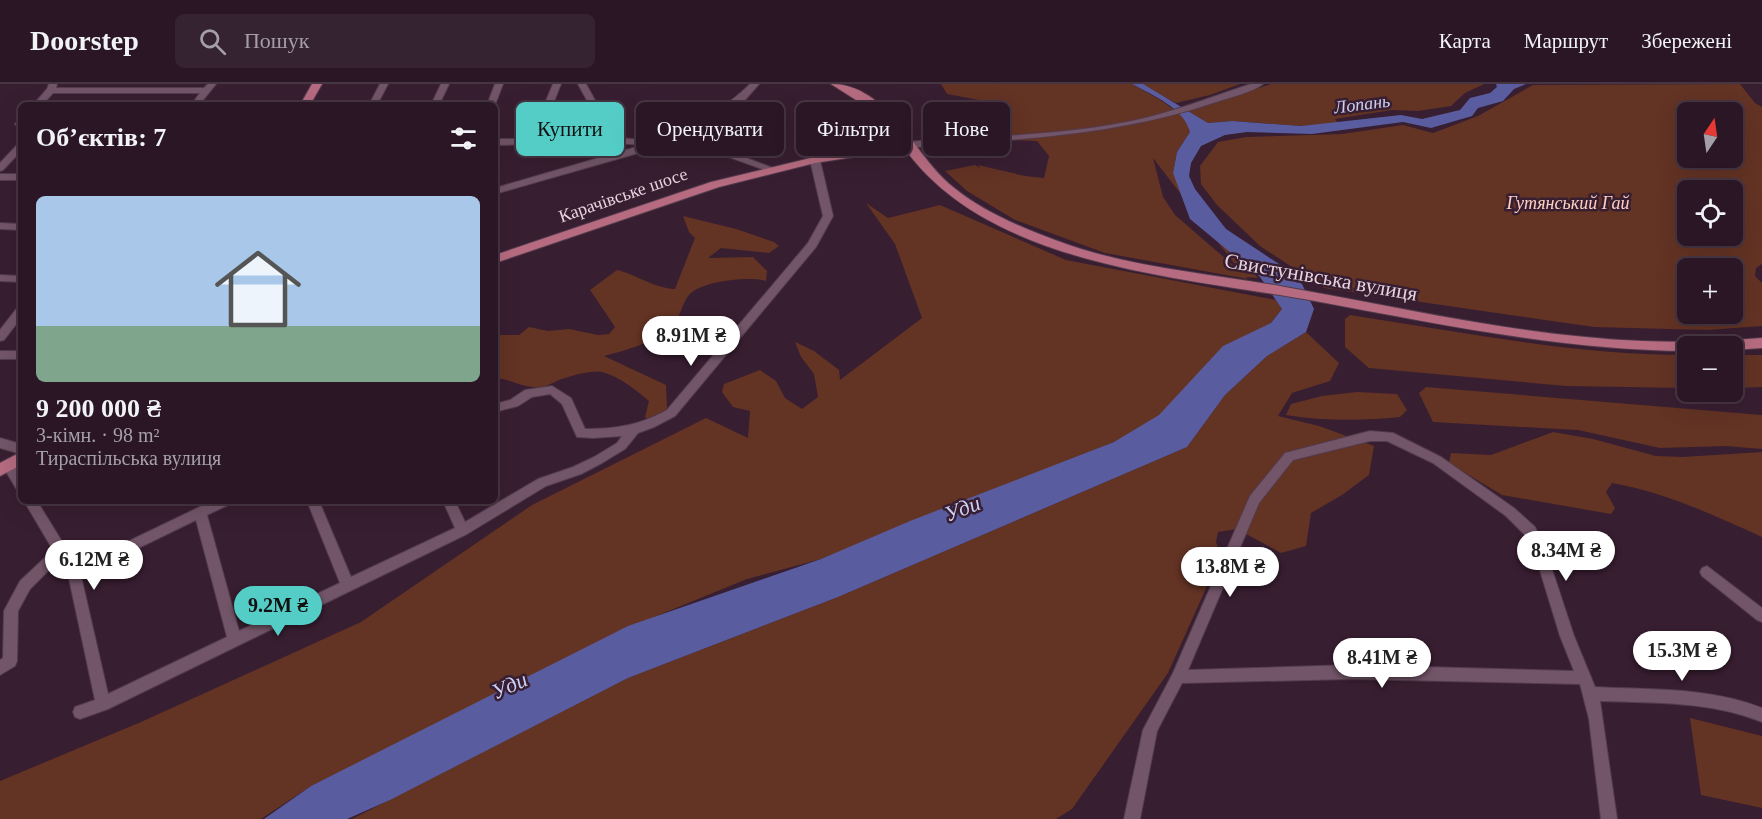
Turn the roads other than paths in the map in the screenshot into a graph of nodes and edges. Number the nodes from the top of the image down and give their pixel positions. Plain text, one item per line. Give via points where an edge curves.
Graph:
1 (317, 84) edge
2 (384, 84) edge
3 (445, 84) edge
4 (499, 84) edge
5 (557, 84) edge
6 (582, 84) edge
7 (755, 84) edge
8 (836, 84) edge
9 (1259, 84) edge
10 (52, 87) edge
11 (209, 88) edge
12 (40, 102) edge
13 (197, 102) edge
14 (307, 102) edge
15 (375, 102) edge
16 (436, 102) edge
17 (492, 102) edge
18 (550, 102) edge
19 (592, 102) edge
20 (736, 102) edge
21 (867, 102) edge
22 (516, 141) edge
23 (498, 142) edge
24 (911, 145) edge
25 (18, 149) edge
26 (911, 149) edge
27 (636, 150) edge
28 (728, 156) edge
29 (839, 156) edge
30 (814, 160) junction
31 (0, 168) edge
32 (772, 170) junction
33 (0, 177) edge
34 (18, 177) edge
35 (498, 190) edge
36 (0, 226) edge
37 (18, 227) edge
38 (498, 258) edge
39 (0, 278) edge
40 (18, 279) edge
41 (18, 315) edge
42 (0, 337) edge
43 (1762, 344) edge
44 (0, 355) edge
45 (18, 355) edge
46 (498, 407) edge
47 (634, 430) junction
48 (0, 443) edge
49 (18, 448) edge
50 (10, 464) edge
51 (18, 481) edge
52 (32, 504) edge
53 (217, 504) edge
54 (314, 504) edge
55 (450, 504) edge
56 (200, 512) junction
57 (462, 530) junction
58 (60, 551) junction
59 (1707, 572) dead end
60 (74, 573) junction
61 (348, 585) junction
62 (1762, 616) edge
63 (235, 641) junction
64 (0, 669) edge
65 (1178, 677) junction
66 (1585, 678) junction
67 (1591, 694) junction
68 (103, 704) junction
69 (81, 712) dead end
70 (1762, 715) edge
71 (1132, 819) edge
72 (1609, 819) edge

1 - 14 main road
2 - 15 street
3 - 16 street
4 - 17 street
5 - 18 street
6 - 19 street
7 - 20 street
8 - 21 main road, Свистунівська вулиця
9 - 24 street, Карачівське шосе via 1124,125 1063,134
10 - 11 street
10 - 12 street
11 - 13 street
22 - 23 street
25 - 31 street
26 - 43 main road, Свистунівська вулиця via 941,183 978,208 1023,231 1106,259 1512,333 1594,344
27 - 35 street
28 - 32 street
29 - 30 main road, Карачівське шосе
30 - 32 main road, Карачівське шосе
30 - 47 street via 828,216 812,245 671,413
32 - 38 main road, Карачівське шосе via 664,200
33 - 34 street
36 - 37 street
39 - 40 street
41 - 42 street
44 - 45 street
46 - 47 street via 529,393 552,390 567,401 581,434
47 - 57 street via 621,446 598,460 542,482
48 - 49 street
50 - 51 street
52 - 58 street
53 - 56 street
54 - 61 street
55 - 57 street
56 - 60 street
56 - 63 street
57 - 61 street
58 - 60 street
58 - 64 street via 25,585 11,611 10,661
59 - 62 street
60 - 68 street
61 - 63 street
63 - 68 street
65 - 66 street via 1351,672
65 - 66 street via 1254,501 1289,456 1348,440 1389,436 1437,460 1530,531
65 - 71 street via 1150,730
66 - 67 street
67 - 70 street via 1710,700
67 - 72 street
68 - 69 street

